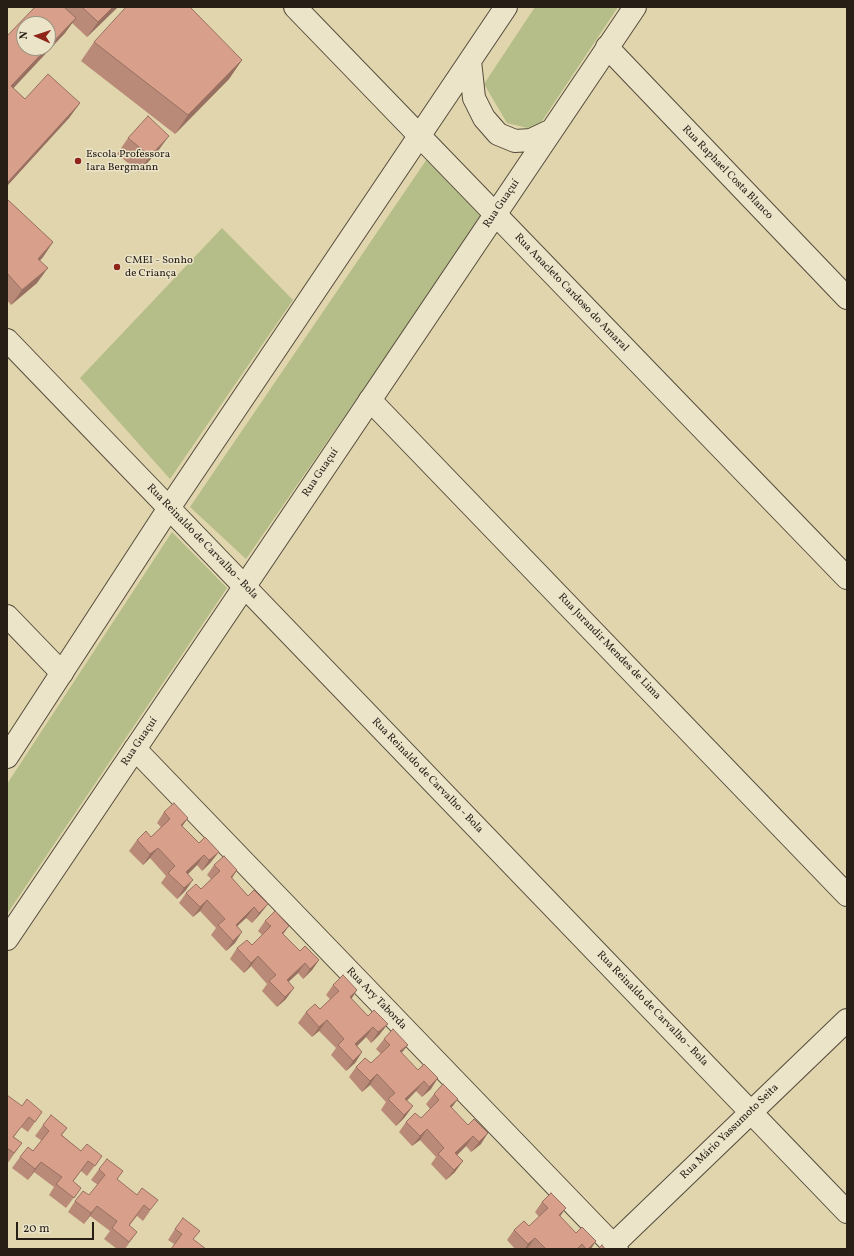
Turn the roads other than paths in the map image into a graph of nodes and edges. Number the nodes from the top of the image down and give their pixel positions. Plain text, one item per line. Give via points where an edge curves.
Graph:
1 (295, 7) edge
2 (506, 7) edge
3 (634, 7) edge
4 (607, 47) junction
5 (470, 61) junction
6 (552, 130) junction
7 (420, 136) junction
8 (495, 214) junction
9 (847, 298) edge
10 (7, 340) edge
11 (370, 400) junction
12 (169, 508) junction
13 (847, 578) edge
14 (244, 586) junction
15 (7, 616) edge
16 (62, 672) junction
17 (135, 749) junction
18 (7, 757) edge
19 (847, 894) edge
20 (7, 939) edge
21 (847, 1020) edge
22 (751, 1112) junction
23 (847, 1212) edge
24 (615, 1247) edge

1 - 7 street, Rua Anacleto Cardoso do Amaral
2 - 5 street
3 - 4 street, Rua Guaçuí
4 - 6 street, Rua Guaçuí
4 - 9 street, Rua Raphael Costa Blanco
5 - 6 street via 474,98 484,118 498,134 515,141 532,140
5 - 7 street
6 - 8 street, Rua Guaçuí
7 - 8 street, Rua Anacleto Cardoso do Amaral
7 - 12 street
8 - 11 street, Rua Guaçuí
8 - 13 street, Rua Anacleto Cardoso do Amaral
10 - 12 street, Rua Reinaldo de Carvalho - Bola
11 - 14 street, Rua Guaçuí
11 - 19 street, Rua Jurandir Mendes de Lima
12 - 14 street, Rua Reinaldo de Carvalho - Bola
12 - 16 street
14 - 17 street, Rua Guaçuí
14 - 22 street, Rua Reinaldo de Carvalho - Bola
15 - 16 street
16 - 18 street
17 - 20 street, Rua Guaçuí
17 - 24 street, Rua Ary Taborda
21 - 22 street, Rua Mário Yassumoto Seita
22 - 23 street, Rua Reinaldo de Carvalho - Bola
22 - 24 street, Rua Mário Yassumoto Seita

